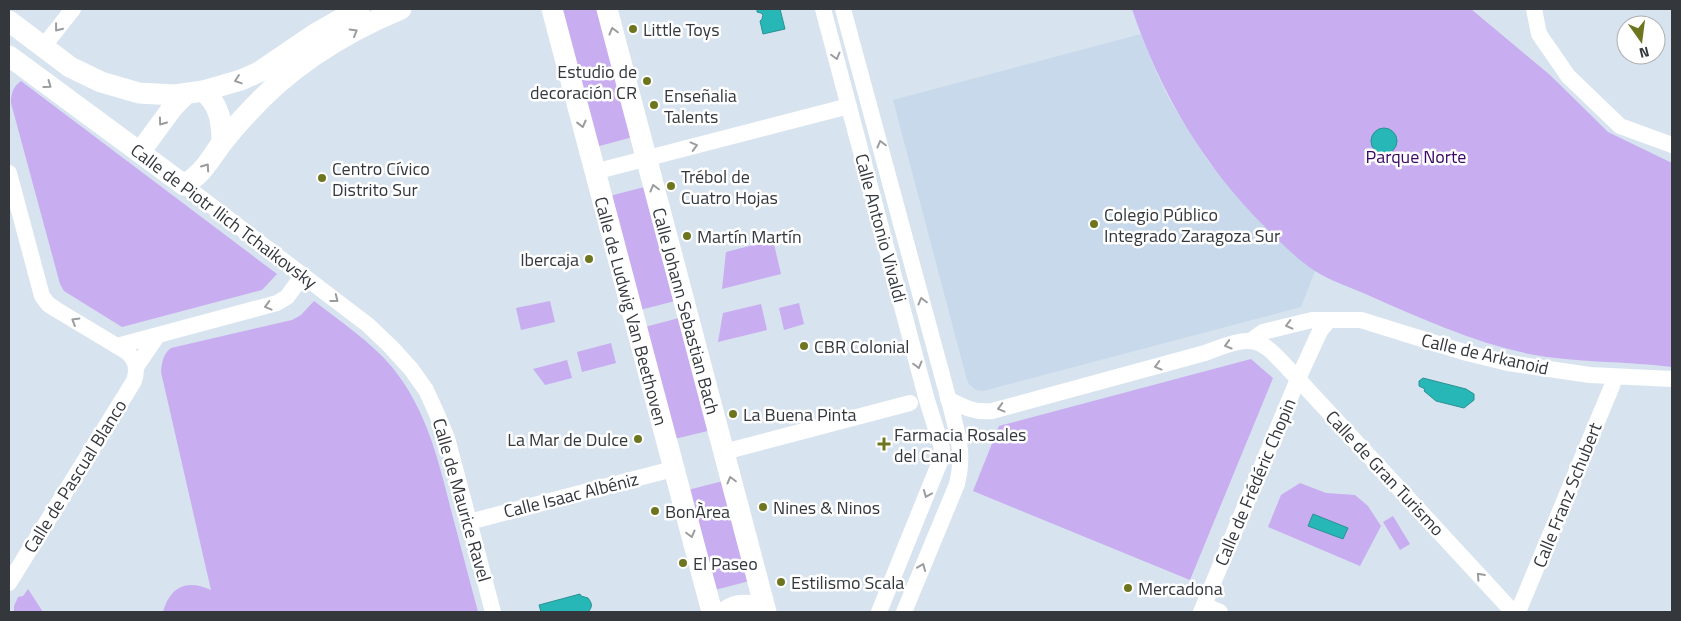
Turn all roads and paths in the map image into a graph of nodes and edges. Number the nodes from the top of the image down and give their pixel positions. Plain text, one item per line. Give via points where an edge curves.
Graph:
1 (73, 9) edge
2 (359, 9) edge
3 (401, 9) edge
4 (552, 9) edge
5 (607, 9) edge
6 (823, 9) edge
7 (843, 9) edge
8 (1534, 9) edge
9 (9, 22) edge
10 (43, 47) junction
11 (9, 56) edge
12 (194, 92) junction
13 (849, 106) junction
14 (222, 143) junction
15 (1672, 145) edge
16 (140, 152) junction
17 (646, 158) junction
18 (594, 172) junction
19 (9, 173) edge
20 (184, 185) junction
21 (303, 275) junction
22 (1329, 320) junction
23 (158, 335) junction
24 (1252, 340) junction
25 (117, 346) junction
26 (136, 367) junction
27 (1614, 377) junction
28 (1298, 379) junction
29 (1672, 380) edge
30 (426, 390) joint
31 (948, 399) junction
32 (910, 403) dead end
33 (724, 452) junction
34 (673, 469) junction
35 (469, 522) junction
36 (9, 583) edge
37 (1202, 609) edge
38 (493, 612) edge
39 (712, 612) edge
40 (724, 612) edge
41 (762, 612) edge
42 (766, 612) edge
43 (879, 612) edge
44 (904, 612) edge
45 (1220, 612) edge
46 (1513, 612) edge
47 (1518, 612) edge

1 -> 10 street
2 -> 12 street via 259,72
14 -> 3 street via 258,101 302,63 358,29
4 -> 18 street, Calle de Ludwig Van Beethoven
17 -> 5 street, Calle Johann Sebastian Bach
6 -> 13 street, Calle Antonio Vivaldi
31 -> 7 street
8 - 15 street via 1539,34 1568,76 1620,126
9 - 10 street
10 - 12 street via 82,74 116,88 158,95
11 -> 16 street, Calle de Piotr Ilich Tchaikovsky
12 - 14 street via 213,100 219,114
12 -> 16 street via 173,107
17 -> 13 street
13 -> 43 street, Calle Antonio Vivaldi via 942,448 939,464
20 -> 14 street via 201,174
16 - 20 street, Calle de Piotr Ilich Tchaikovsky
17 - 18 street
33 -> 17 street, Calle Johann Sebastian Bach
18 - 34 street, Calle de Ludwig Van Beethoven
25 -> 19 street via 56,310 42,296
20 - 21 street, Calle de Piotr Ilich Tchaikovsky
21 -> 23 street via 287,297 277,304
21 -> 30 street, Calle de Piotr Ilich Tchaikovsky via 373,330 411,369
22 -> 24 street, Calle de Arkanoid via 1312,320 1263,332
22 - 27 street, Calle de Arkanoid via 1361,320 1508,363
22 - 28 street via 1320,331
23 - 25 street
23 - 26 street, Calle de Pascual Blanco
24 - 28 street, Calle de Gran Turismo via 1266,346
24 -> 31 street via 992,411 979,412
25 - 26 street via 131,356
26 - 36 street, Calle de Pascual Blanco via 134,381
27 - 29 street, Calle de Arkanoid
27 - 47 street, Calle Franz Schubert
28 - 37 street, Calle de Frédéric Chopin
46 -> 28 street, Calle de Gran Turismo
30 - 35 street, Calle de Maurice Ravel via 446,438
44 -> 31 street via 960,473 961,450
32 - 33 street
42 -> 33 street, Calle Johann Sebastian Bach
34 - 35 street, Calle Isaac Albéniz
34 -> 39 street, Calle de Ludwig Van Beethoven
35 - 38 street, Calle de Maurice Ravel
37 - 45 street
40 - 41 street via 745,605

